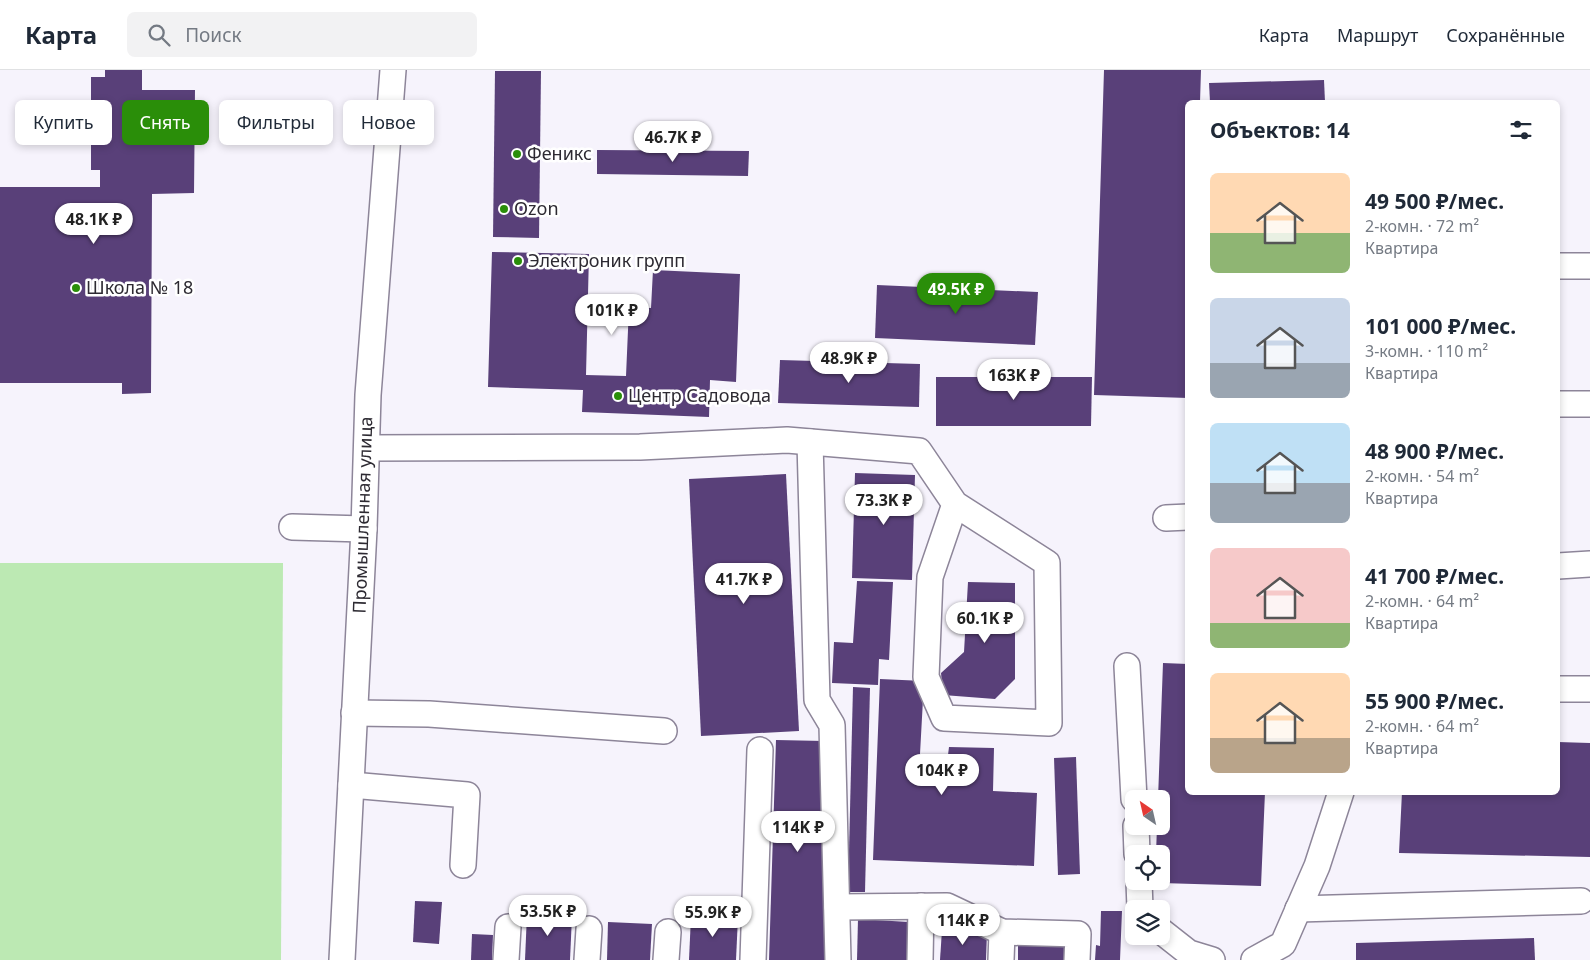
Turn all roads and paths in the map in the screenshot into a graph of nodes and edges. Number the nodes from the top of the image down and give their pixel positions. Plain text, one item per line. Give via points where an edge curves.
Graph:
1 (393, 70) edge
2 (1560, 266) edge
3 (1590, 266) edge
4 (1560, 404) edge
5 (1590, 404) edge
6 (810, 442) junction
7 (367, 448) junction
8 (955, 504) junction
9 (292, 527) dead end
10 (364, 529) junction
11 (1590, 564) edge
12 (1560, 566) edge
13 (1127, 666) dead end
14 (1560, 689) edge
15 (1590, 689) edge
16 (354, 713) junction
17 (664, 731) dead end
18 (760, 750) dead end
19 (351, 785) junction
20 (1134, 790) edge
21 (1340, 795) edge
22 (463, 865) dead end
23 (1580, 901) dead end
24 (921, 906) junction
25 (837, 907) junction
26 (1298, 909) junction
27 (508, 927) dead end
28 (588, 929) dead end
29 (668, 932) dead end
30 (1002, 932) junction
31 (1170, 938) edge
32 (342, 960) edge
33 (506, 960) edge
34 (587, 960) edge
35 (666, 960) edge
36 (753, 960) edge
37 (838, 960) edge
38 (920, 960) edge
39 (1001, 960) edge
40 (1077, 960) edge
41 (1212, 960) edge
42 (1254, 960) edge

1 - 7 street, Промышленная улица via 368,395
2 - 3 street
4 - 5 street
6 - 7 street via 787,440 640,447
6 - 8 street via 920,451
6 - 25 street via 817,700 832,725
7 - 10 street, Промышленная улица
8 - 8 street via 1046,563 1049,723 944,718 926,677 930,577
9 - 10 street
10 - 16 street, Промышленная улица
11 - 12 street
13 - 20 street
14 - 15 street
16 - 17 street via 429,714
16 - 19 street, Промышленная улица
18 - 36 street
19 - 22 street via 467,795
19 - 32 street, Промышленная улица
21 - 26 street
23 - 26 street
24 - 25 street
24 - 30 street via 947,906
24 - 38 street
25 - 37 street
26 - 42 street via 1283,944
27 - 33 street
28 - 34 street
29 - 35 street
30 - 39 street
30 - 40 street via 1078,934
31 - 41 street via 1188,953

